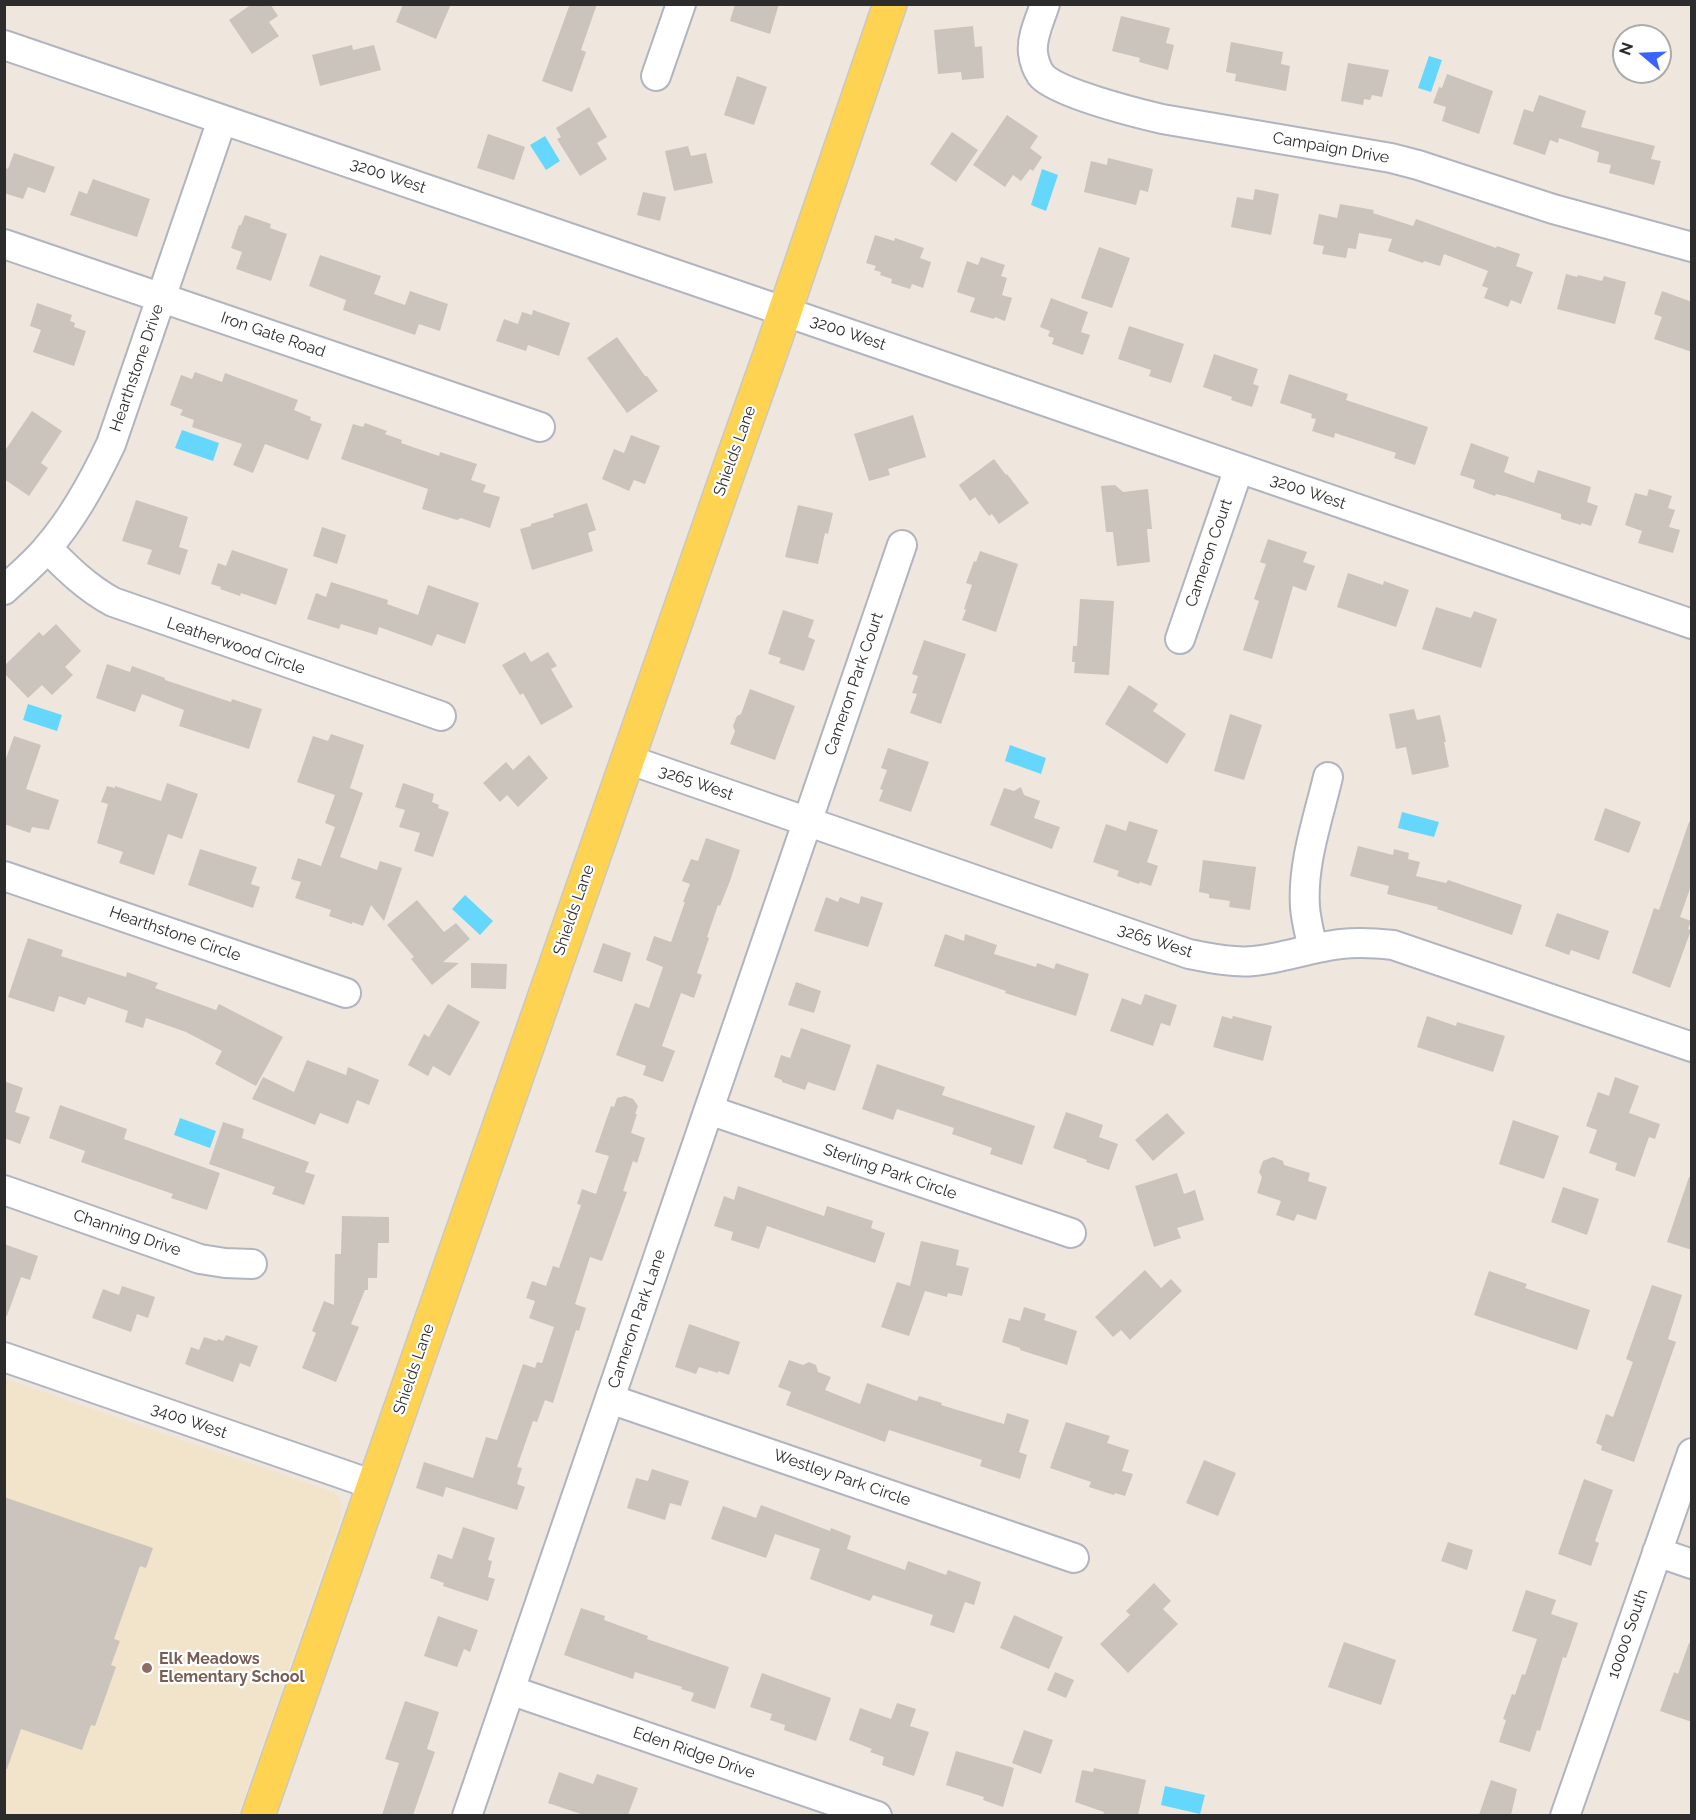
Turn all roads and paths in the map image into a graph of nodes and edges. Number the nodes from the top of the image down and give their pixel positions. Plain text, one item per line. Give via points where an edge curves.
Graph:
1 (681, 4) edge
2 (890, 4) edge
3 (1045, 4) edge
4 (4, 45) edge
5 (656, 76) dead end
6 (222, 120) junction
7 (4, 244) edge
8 (1692, 247) edge
9 (161, 297) junction
10 (785, 311) junction
11 (540, 428) dead end
12 (1239, 468) junction
13 (902, 545) dead end
14 (47, 548) junction
15 (4, 590) edge
16 (1692, 624) edge
17 (1180, 639) dead end
18 (441, 716) dead end
19 (627, 759) junction
20 (1328, 777) dead end
21 (807, 823) junction
22 (4, 876) edge
23 (1313, 949) junction
24 (346, 993) dead end
25 (1692, 1047) edge
26 (709, 1110) junction
27 (4, 1190) edge
28 (1071, 1233) dead end
29 (252, 1264) dead end
30 (4, 1357) edge
31 (610, 1398) junction
32 (1692, 1453) edge
33 (374, 1485) junction
34 (1657, 1552) junction
35 (1074, 1558) dead end
36 (1692, 1564) edge
37 (510, 1690) junction
38 (819, 1806) edge
39 (258, 1815) edge
40 (467, 1815) edge
41 (877, 1815) edge
42 (1565, 1815) edge

1 - 5 street
2 - 10 main road, Shields Lane
3 - 8 street, Campaign Drive via 1032,44 1033,55 1042,76 1063,89 1162,119 1409,162 1553,209
4 - 6 street, 3200 West
6 - 9 street, Hearthstone Drive
6 - 10 street, 3200 West
7 - 9 street, Iron Gate Road
9 - 11 street, Iron Gate Road
9 - 14 street, Hearthstone Drive via 111,444 83,496
10 - 12 street, 3200 West
10 - 19 main road, Shields Lane
12 - 16 street, 3200 West
12 - 17 street, Cameron Court
13 - 21 street, Cameron Park Court
14 - 15 street, Hearthstone Drive
14 - 18 street, Leatherwood Circle via 81,581 113,602
19 - 21 street, 3265 West
19 - 33 main road, Shields Lane
20 - 23 street via 1305,885
21 - 23 street, 3265 West via 1189,954 1251,961
21 - 26 street, Cameron Park Lane
22 - 24 street, Hearthstone Circle
23 - 25 street, 3265 West via 1366,942 1393,945
26 - 28 street, Sterling Park Circle
26 - 31 street, Cameron Park Lane
27 - 29 street, Channing Drive via 200,1259
30 - 33 street, 3400 West
31 - 35 street, Westley Park Circle
31 - 37 street, Cameron Park Lane
32 - 34 street, 10000 South
33 - 39 main road, Shields Lane
34 - 36 street
34 - 42 street, 10000 South
37 - 38 street, Eden Ridge Drive
37 - 40 street, Cameron Park Lane
38 - 41 street, Eden Ridge Drive

